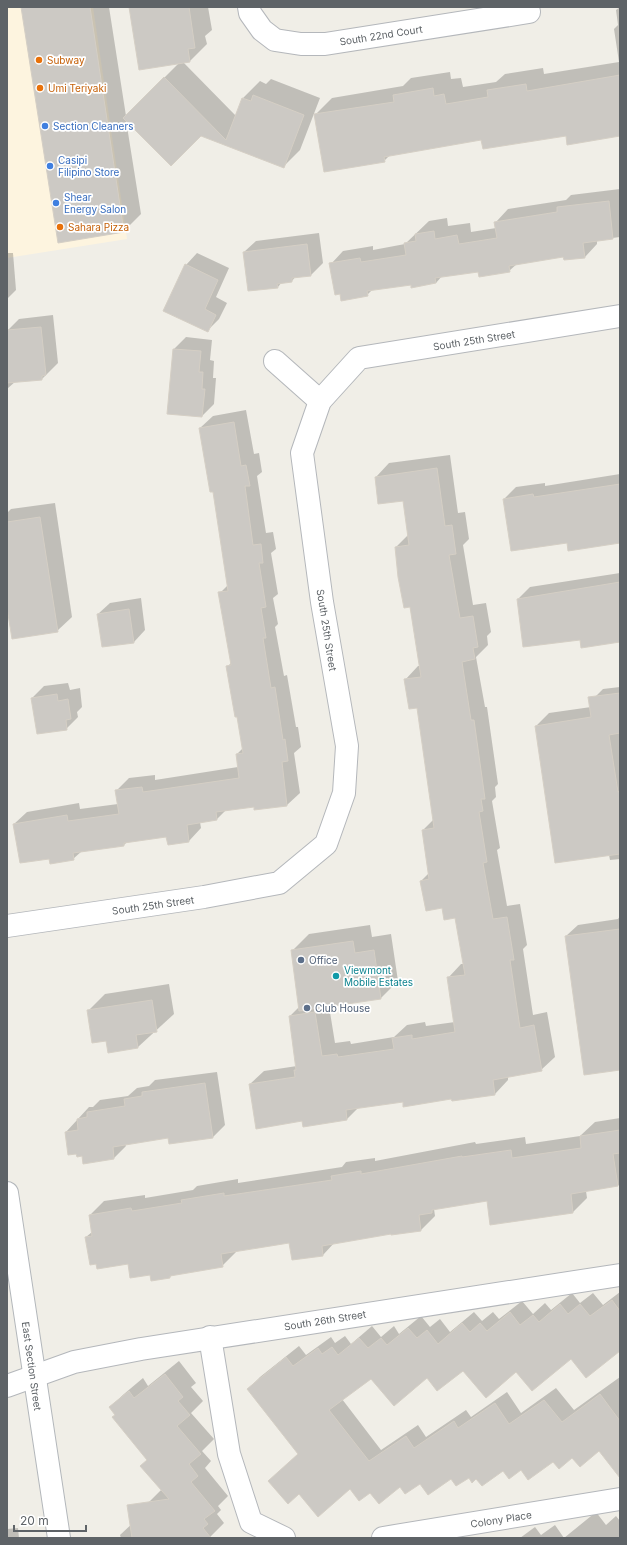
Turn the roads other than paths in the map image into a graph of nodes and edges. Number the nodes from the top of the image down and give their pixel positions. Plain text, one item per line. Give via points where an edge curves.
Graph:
1 (249, 7) edge
2 (529, 12) dead end
3 (620, 316) edge
4 (275, 361) dead end
5 (320, 401) junction
6 (7, 926) edge
7 (7, 1193) edge
8 (620, 1275) edge
9 (210, 1337) junction
10 (33, 1376) junction
11 (7, 1386) edge
12 (620, 1499) edge
13 (59, 1538) edge
14 (284, 1538) edge
15 (383, 1538) edge

1 - 2 street, South 22nd Court via 250,13 262,30 275,40 301,44 325,44
3 - 5 street, South 25th Street via 359,358
4 - 5 street
5 - 6 street, South 25th Street via 302,453 322,602 347,746 344,793 326,844 279,883 204,897
7 - 10 street, East Section Street
8 - 9 street, South 26th Street
9 - 10 street, South 26th Street via 74,1362
9 - 14 street via 229,1454 252,1522
10 - 11 street, South 26th Street
10 - 13 street, East Section Street
12 - 15 street, Colony Place

